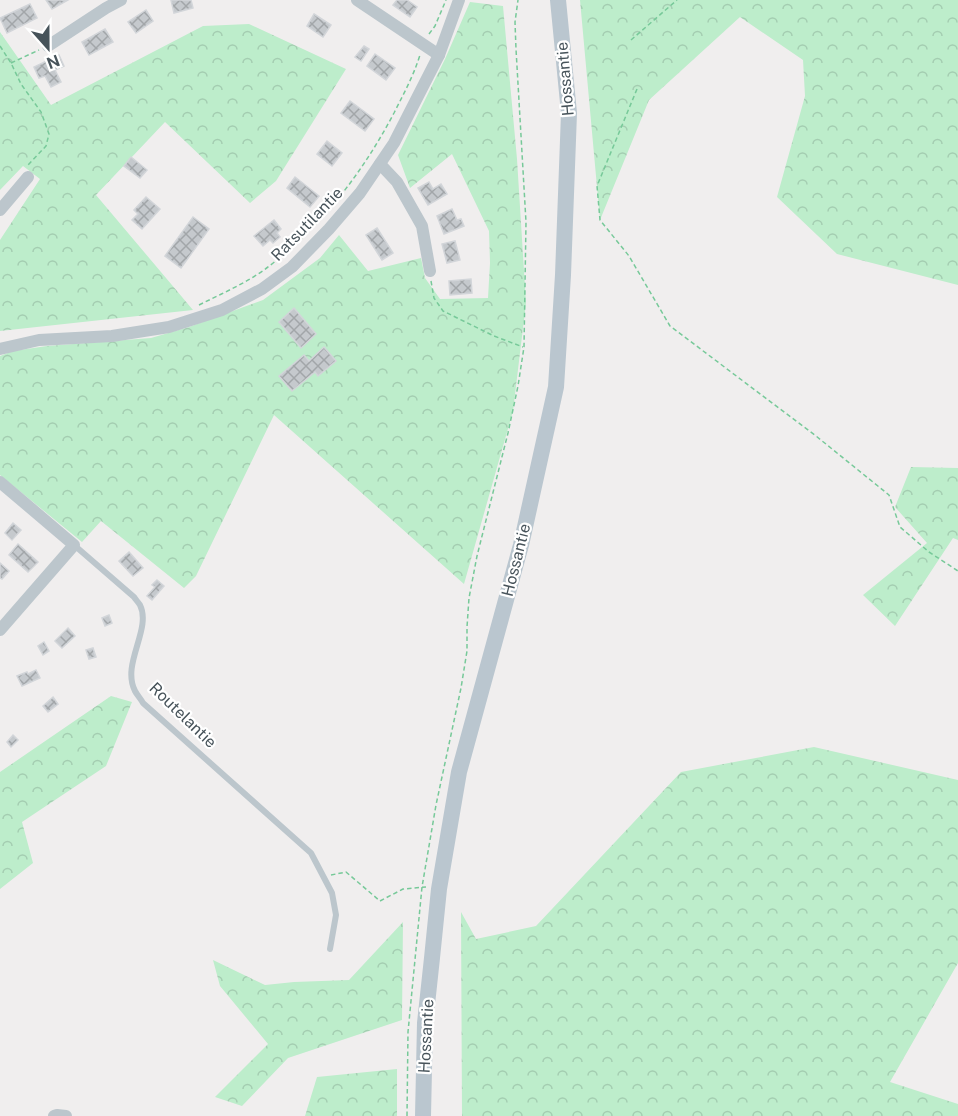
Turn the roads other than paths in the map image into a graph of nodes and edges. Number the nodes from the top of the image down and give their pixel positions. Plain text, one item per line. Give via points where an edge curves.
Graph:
1 (122, 0) edge
2 (357, 0) edge
3 (459, 0) edge
4 (558, 0) edge
5 (48, 46) road end
6 (439, 55) junction
7 (380, 164) junction
8 (28, 177) dead end
9 (0, 210) edge
10 (430, 271) road end
11 (0, 349) edge
12 (0, 482) edge
13 (74, 545) junction
14 (0, 630) edge
15 (330, 949) dead end
16 (54, 1116) edge
17 (66, 1116) edge
18 (423, 1116) edge

1 - 5 street
2 - 6 street
3 - 6 street, Ratsutilantie
4 - 18 main road, Hossantie via 569,113 556,387 521,545 431,888
6 - 7 street, Ratsutilantie
7 - 10 street via 398,182 422,226
7 - 11 street, Ratsutilantie via 360,193 292,267 262,289 222,310 169,327 112,336 39,340
8 - 9 street
12 - 13 street, Routelantie
13 - 14 street
13 - 15 lane, Routelantie via 140,606 141,632 131,673 134,690 143,703 312,853 332,894 336,915
16 - 17 street

